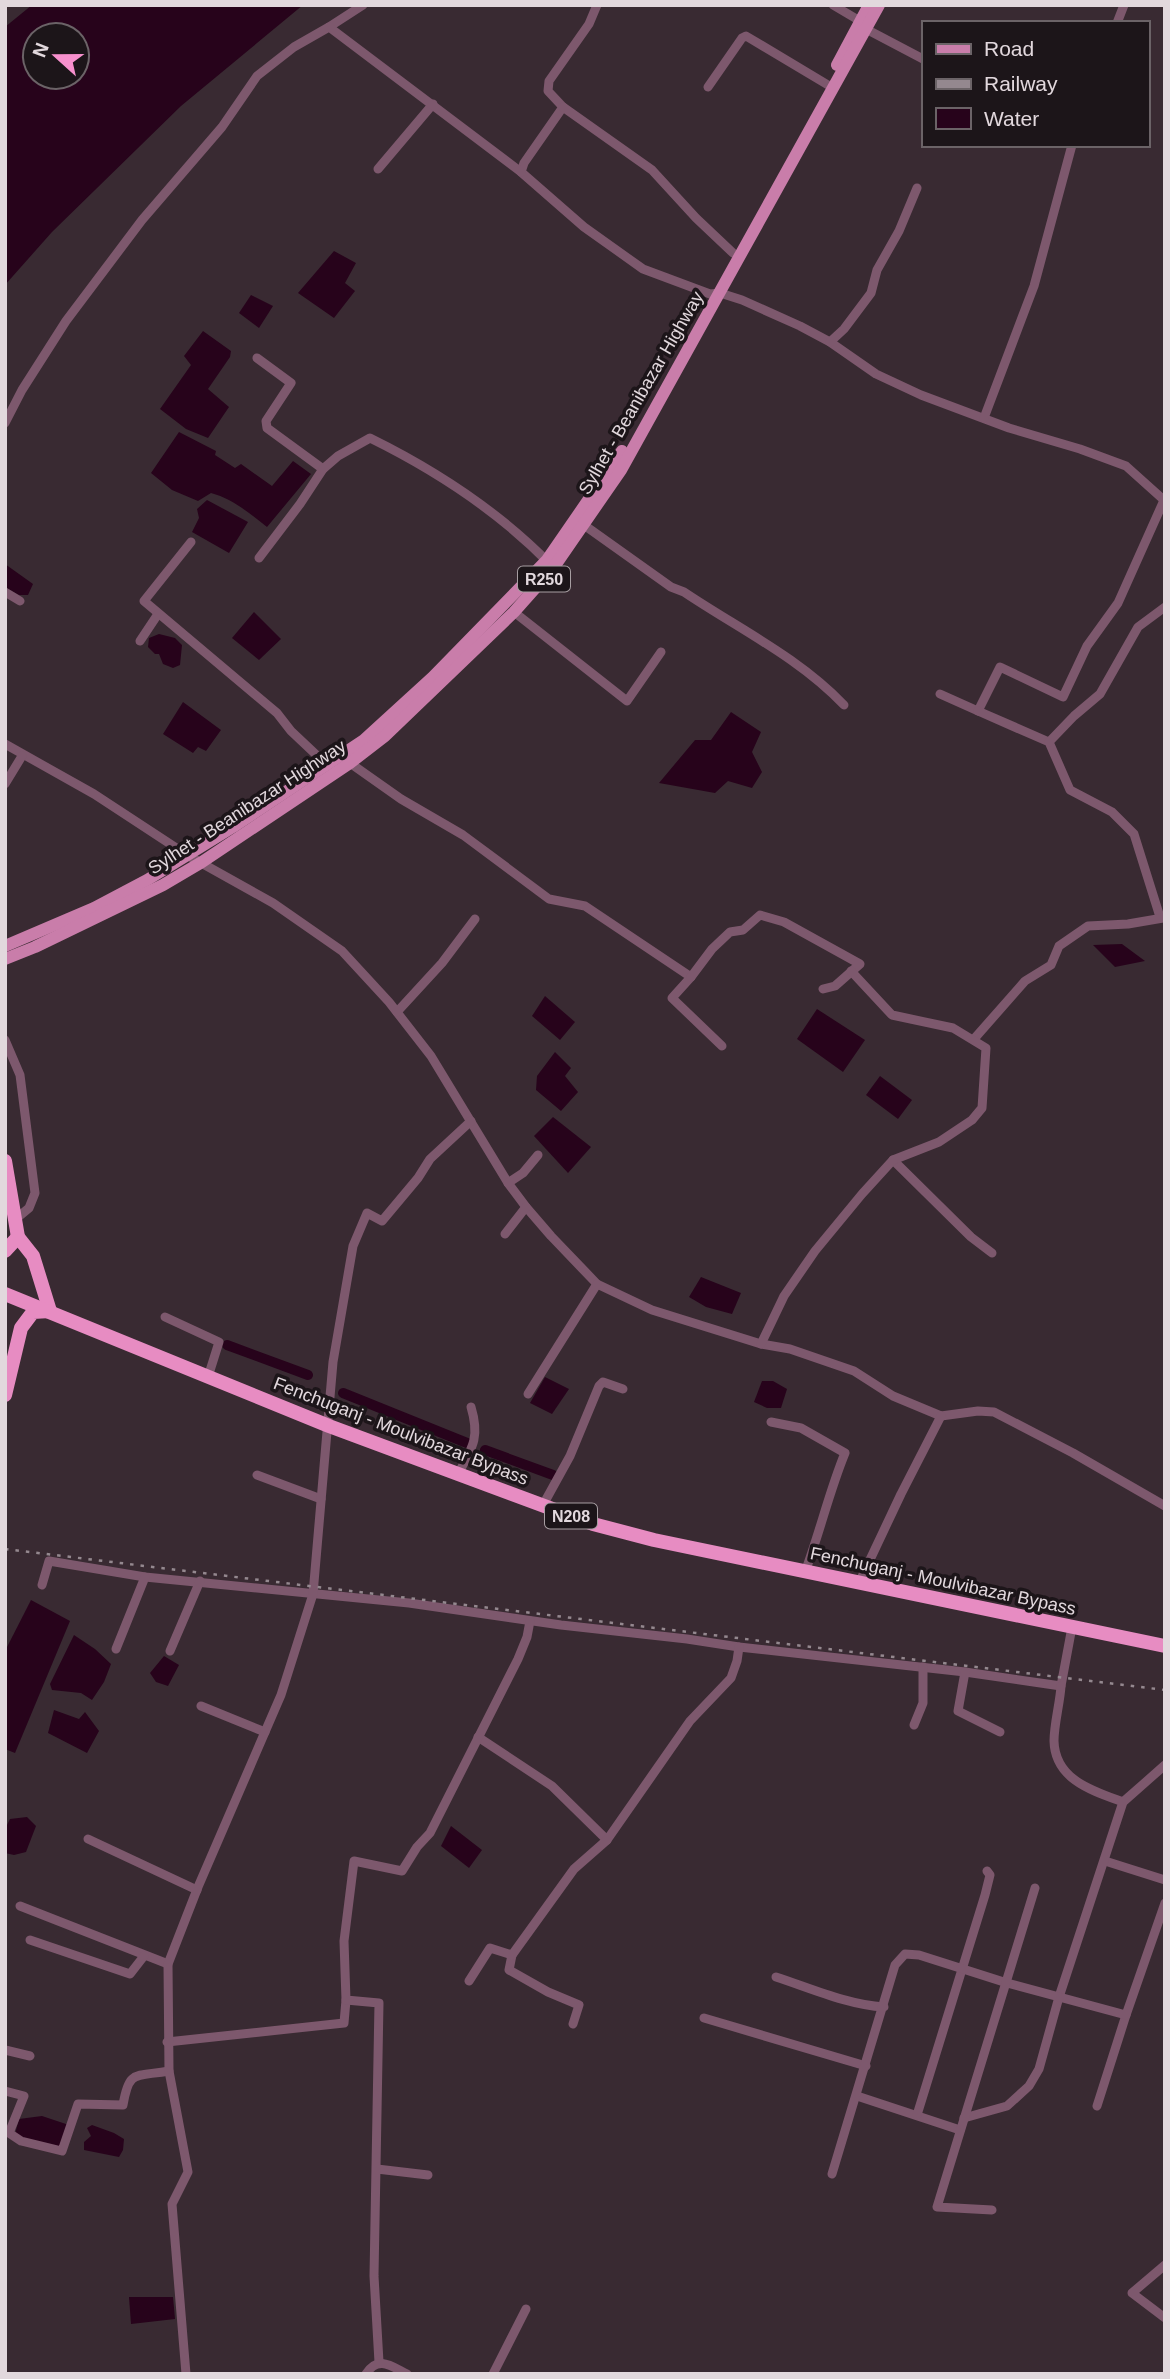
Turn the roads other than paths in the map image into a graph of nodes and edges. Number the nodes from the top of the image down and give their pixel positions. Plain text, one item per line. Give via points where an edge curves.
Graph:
1 (363, 5) edge
2 (597, 5) edge
3 (834, 5) edge
4 (869, 5) edge
5 (879, 5) edge
6 (863, 25) junction
7 (329, 27) junction
8 (922, 58) edge
9 (830, 85) junction
10 (708, 88) dead end
11 (433, 104) junction
12 (563, 107) junction
13 (1071, 147) edge
14 (377, 169) dead end
15 (521, 172) junction
16 (917, 188) dead end
17 (733, 253) junction
18 (715, 293) junction
19 (830, 342) junction
20 (257, 358) dead end
21 (984, 418) junction
22 (5, 423) edge
23 (323, 469) junction
24 (1164, 500) edge
25 (584, 525) junction
26 (191, 542) dead end
27 (259, 558) dead end
28 (550, 564) junction
29 (5, 592) edge
30 (20, 601) dead end
31 (1165, 607) edge
32 (514, 612) junction
33 (158, 614) junction
34 (141, 641) dead end
35 (661, 652) dead end
36 (940, 694) dead end
37 (844, 705) dead end
38 (978, 711) junction
39 (1049, 742) junction
40 (5, 744) edge
41 (22, 756) junction
42 (350, 763) junction
43 (326, 764) junction
44 (5, 784) edge
45 (187, 855) junction
46 (202, 862) junction
47 (1162, 918) edge
48 (475, 919) dead end
49 (5, 947) edge
50 (5, 959) edge
51 (851, 971) junction
52 (691, 977) junction
53 (822, 989) dead end
54 (397, 1012) junction
55 (974, 1039) junction
56 (5, 1040) edge
57 (722, 1046) dead end
58 (471, 1121) junction
59 (538, 1154) dead end
60 (893, 1160) junction
61 (5, 1161) edge
62 (508, 1183) junction
63 (526, 1207) junction
64 (17, 1218) junction
65 (505, 1234) dead end
66 (19, 1237) junction
67 (5, 1251) edge
68 (992, 1253) dead end
69 (597, 1284) junction
70 (5, 1294) edge
71 (50, 1311) junction
72 (165, 1317) dead end
73 (761, 1344) junction
74 (5, 1351) edge
75 (8, 1377) junction
76 (208, 1377) junction
77 (623, 1389) dead end
78 (528, 1394) dead end
79 (5, 1395) edge
80 (471, 1406) dead end
81 (941, 1416) junction
82 (771, 1422) dead end
83 (329, 1426) junction
84 (458, 1474) junction
85 (257, 1475) dead end
86 (321, 1499) junction
87 (543, 1505) junction
88 (1165, 1506) edge
89 (806, 1572) junction
90 (145, 1577) junction
91 (200, 1581) junction
92 (859, 1583) junction
93 (42, 1585) dead end
94 (313, 1594) junction
95 (530, 1621) junction
96 (1072, 1627) junction
97 (1165, 1646) edge
98 (739, 1647) junction
99 (117, 1649) dead end
100 (170, 1651) dead end
101 (923, 1667) junction
102 (965, 1672) junction
103 (1061, 1686) junction
104 (201, 1706) dead end
105 (914, 1725) dead end
106 (1000, 1731) dead end
107 (265, 1732) junction
108 (478, 1737) junction
109 (1165, 1765) edge
110 (1123, 1802) junction
111 (88, 1839) dead end
112 (607, 1840) junction
113 (1105, 1861) junction
114 (987, 1871) dead end
115 (1165, 1880) edge
116 (1035, 1888) dead end
117 (197, 1890) junction
118 (1165, 1903) edge
119 (20, 1906) dead end
120 (30, 1941) dead end
121 (513, 1955) junction
122 (144, 1956) junction
123 (168, 1964) junction
124 (961, 1968) junction
125 (776, 1977) dead end
126 (469, 1981) dead end
127 (1007, 1983) junction
128 (1059, 1997) junction
129 (346, 2000) junction
130 (884, 2007) junction
131 (1126, 2015) junction
132 (704, 2018) dead end
133 (573, 2024) dead end
134 (167, 2042) junction
135 (5, 2050) edge
136 (30, 2056) dead end
137 (866, 2066) junction
138 (169, 2071) junction
139 (5, 2091) edge
140 (857, 2096) junction
141 (1097, 2106) dead end
142 (916, 2115) junction
143 (964, 2118) junction
144 (960, 2130) junction
145 (377, 2169) junction
146 (832, 2174) dead end
147 (428, 2175) dead end
148 (992, 2210) dead end
149 (1165, 2265) edge
150 (526, 2309) dead end
151 (1165, 2318) edge
152 (379, 2362) junction
153 (186, 2374) edge
154 (366, 2374) edge
155 (407, 2374) edge
156 (493, 2374) edge

1 - 7 street
2 - 12 street via 549,81 548,91
3 - 6 street
4 - 6 main road, Sylhet - Beanibazar Highway / R250
5 - 6 main road, Sylhet - Beanibazar Highway / R250
6 - 8 street
6 - 9 main road, Sylhet - Beanibazar Highway / R250
7 - 11 street
7 - 22 street via 293,47 257,76 222,127 142,220 66,321
9 - 10 street via 746,36
9 - 17 main road, Sylhet - Beanibazar Highway / R250
9 - 18 main road, Sylhet - Beanibazar Highway / R250
11 - 14 street
11 - 15 street
12 - 15 street
12 - 17 street via 652,170
13 - 21 street via 1034,286
15 - 18 street via 643,269
16 - 19 street via 877,270 871,293
17 - 18 main road, Sylhet - Beanibazar Highway / R250
18 - 19 street via 742,300
18 - 25 main road, Sylhet - Beanibazar Highway / R250 via 621,470
18 - 28 main road, Sylhet - Beanibazar Highway / R250 via 615,464
19 - 21 street via 876,374
20 - 23 street via 290,383 266,421 267,428
21 - 24 street via 1126,466
23 - 27 street
23 - 28 street via 370,438 413,459 515,530
24 - 38 street via 1118,603 1087,646 1063,697 1000,667
25 - 28 main road, Sylhet - Beanibazar Highway / R250
25 - 37 street via 671,587 801,666
26 - 33 street via 144,598
28 - 32 main road, Sylhet - Beanibazar Highway / R250
28 - 43 main road, Sylhet - Beanibazar Highway / R250 via 364,740
29 - 30 street
31 - 39 street via 1138,627 1100,694
32 - 35 street via 627,701
32 - 42 main road, Sylhet - Beanibazar Highway / R250 via 385,736
33 - 34 street
33 - 43 street via 277,713
36 - 38 street
38 - 39 street
39 - 47 street via 1070,790 1112,812 1133,834
40 - 41 street
41 - 44 street
41 - 45 street via 94,794
42 - 46 main road, Sylhet - Beanibazar Highway / R250
42 - 52 street via 463,835 549,899 584,906
43 - 45 main road, Sylhet - Beanibazar Highway / R250
45 - 46 street
45 - 49 main road, Sylhet - Beanibazar Highway / R250 via 94,908
46 - 50 main road, Sylhet - Beanibazar Highway / R250
46 - 54 street via 342,951
47 - 55 street via 1088,926 1059,946 1051,965 1025,981
48 - 54 street
51 - 52 street via 860,964 784,922 760,915 743,930 730,932
51 - 53 street via 835,986
51 - 55 street via 892,1015 953,1028
52 - 57 street via 672,998
54 - 58 street
55 - 60 street via 986,1048 982,1108 939,1142
56 - 64 street via 20,1075 36,1193 29,1208
58 - 62 street
58 - 83 street via 430,1159 382,1221 367,1213 353,1247 333,1362
59 - 62 street
60 - 68 street
60 - 73 street via 815,1251 784,1297
61 - 64 highway
62 - 63 street
63 - 65 street
63 - 69 street
64 - 66 highway
66 - 67 highway
66 - 71 highway via 33,1256
69 - 73 street via 652,1310
69 - 78 street
70 - 71 highway, Fenchuganj - Moulvibazar Bypass / N208
71 - 75 highway via 33,1312 20,1328
71 - 76 highway, Fenchuganj - Moulvibazar Bypass / N208
72 - 76 street via 219,1342
73 - 81 street via 854,1371 893,1396
74 - 75 highway
75 - 79 highway
76 - 83 highway, Fenchuganj - Moulvibazar Bypass / N208
77 - 87 street via 603,1382 599,1386
80 - 84 street via 477,1428
81 - 88 street via 994,1412
81 - 92 street
82 - 89 street via 801,1428 845,1453
83 - 84 highway, Fenchuganj - Moulvibazar Bypass / N208
83 - 86 street
84 - 87 highway, Fenchuganj - Moulvibazar Bypass / N208
85 - 86 street
86 - 94 street
87 - 89 highway, Fenchuganj - Moulvibazar Bypass / N208 via 654,1540
89 - 92 highway, Fenchuganj - Moulvibazar Bypass / N208
90 - 91 street
90 - 93 street via 50,1561
90 - 99 street
91 - 94 street
91 - 100 street
92 - 96 highway, Fenchuganj - Moulvibazar Bypass / N208
94 - 95 street
94 - 107 street
95 - 98 street
95 - 108 street via 518,1659
96 - 97 highway, Fenchuganj - Moulvibazar Bypass / N208
96 - 103 street
98 - 101 street
98 - 112 street via 731,1678 690,1721
101 - 102 street
101 - 105 street via 923,1703
102 - 103 street
102 - 106 street via 958,1711
103 - 110 street via 1054,1740 1057,1758 1083,1787
104 - 107 street
107 - 117 street
108 - 112 street via 552,1786
108 - 129 street via 430,1833 402,1871 354,1861 344,1941
109 - 110 street
110 - 113 street
111 - 117 street
112 - 121 street via 574,1869
113 - 115 street
113 - 128 street
114 - 124 street via 985,1895
116 - 127 street
117 - 123 street
118 - 131 street
119 - 122 street
120 - 122 street via 130,1974
121 - 126 street via 490,1948
121 - 133 street via 509,1970 579,2005
122 - 123 street
123 - 134 street
124 - 127 street
124 - 130 street via 905,1954 895,1965
124 - 142 street
125 - 130 street
127 - 128 street
127 - 143 street
128 - 131 street
128 - 143 street via 1039,2069 1029,2086 1007,2106
129 - 134 street via 344,2023
129 - 145 street via 379,2003
130 - 137 street
131 - 141 street
132 - 137 street
134 - 138 street
135 - 136 street
137 - 140 street
138 - 139 street via 133,2077 127,2083 123,2105 78,2104 62,2151 21,2141 9,2133 24,2096
138 - 153 street via 188,2172 172,2204
140 - 142 street
140 - 146 street
142 - 144 street
143 - 144 street
144 - 148 street via 937,2207
145 - 147 street
145 - 152 street via 374,2276
149 - 151 street via 1132,2293
150 - 156 street
152 - 154 street
152 - 155 street

